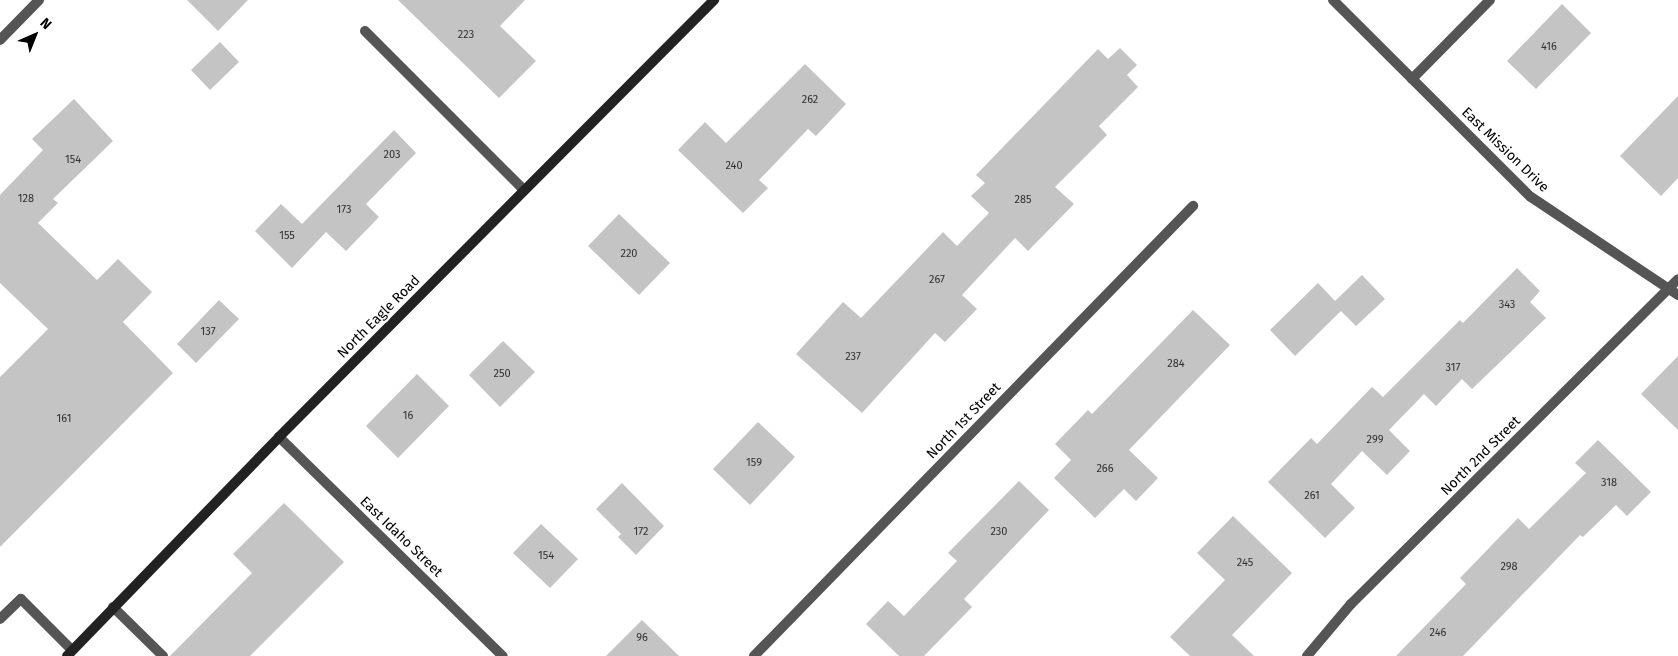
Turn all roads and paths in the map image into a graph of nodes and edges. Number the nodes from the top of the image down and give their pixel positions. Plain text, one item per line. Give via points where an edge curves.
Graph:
1 (39, 0) edge
2 (714, 0) edge
3 (1333, 0) edge
4 (1490, 0) edge
5 (365, 31) dead end
6 (0, 40) edge
7 (1412, 79) junction
8 (524, 190) junction
9 (1193, 206) dead end
10 (1678, 279) edge
11 (1670, 288) junction
12 (1678, 295) edge
13 (279, 437) junction
14 (113, 607) junction
15 (0, 619) edge
16 (70, 653) edge
17 (163, 656) edge
18 (503, 656) edge
19 (754, 656) edge
20 (1307, 656) edge

1 - 6 street
2 - 8 main road, North Eagle Road
3 - 7 street, East Mission Drive
4 - 7 street
5 - 8 street
7 - 11 street, East Mission Drive via 1531,197
8 - 13 main road, North Eagle Road
9 - 19 street, North 1st Street
10 - 11 street, North 2nd Street
11 - 12 street, East Mission Drive
11 - 20 street, North 2nd Street via 1351,604
13 - 14 main road, North Eagle Road
13 - 18 street, East Idaho Street
14 - 16 main road, North Eagle Road
14 - 17 street
15 - 16 street via 21,598

